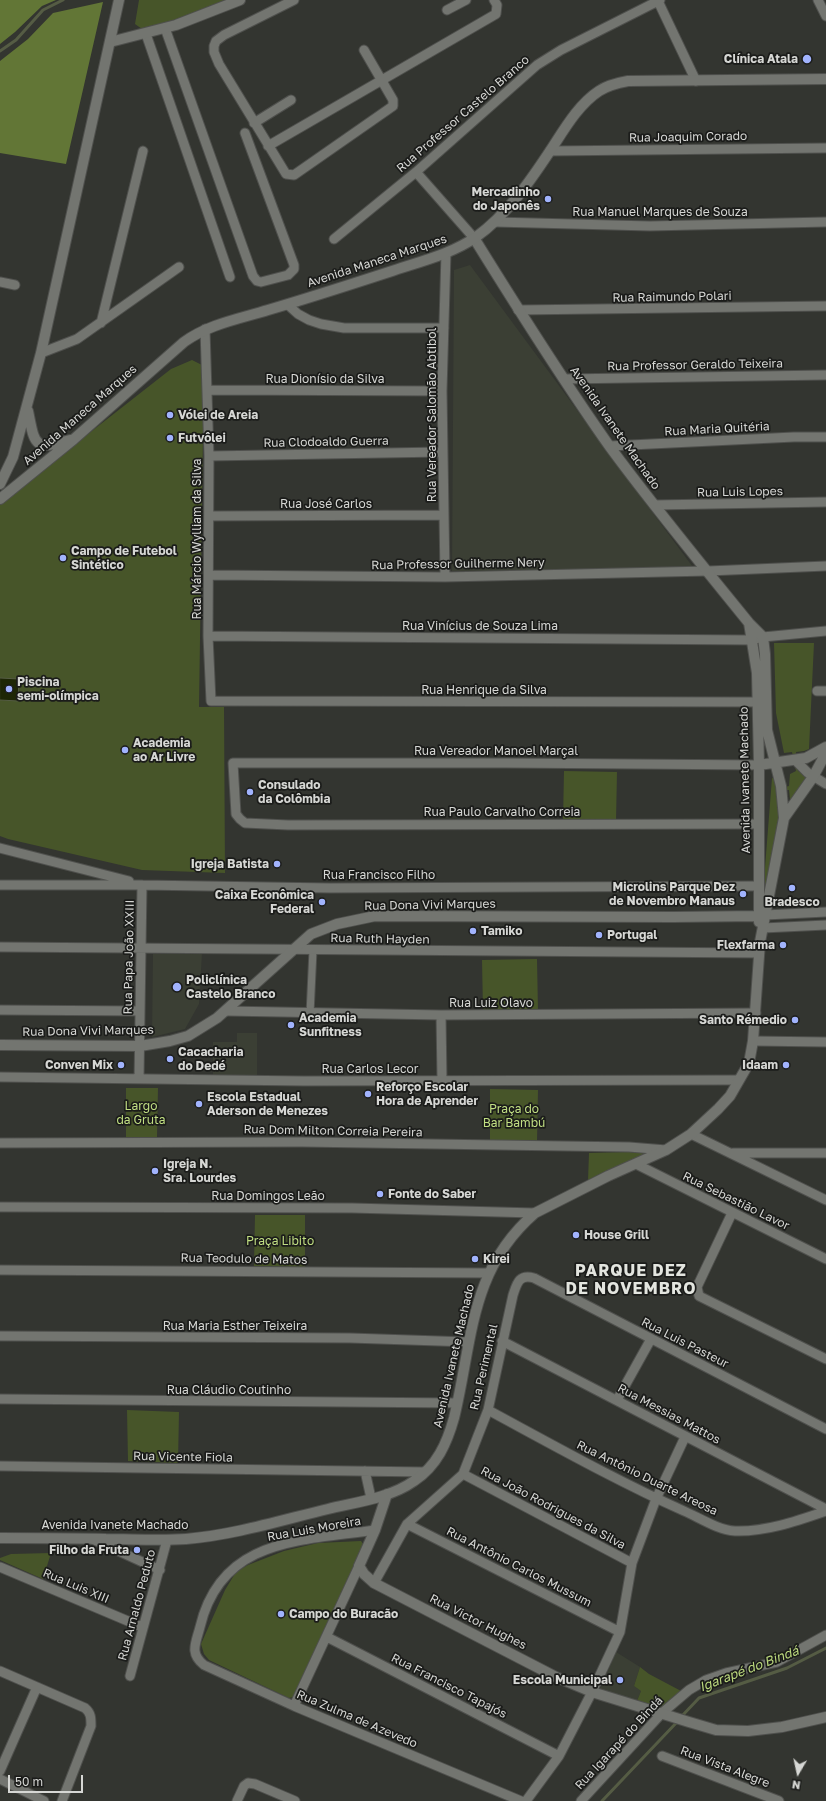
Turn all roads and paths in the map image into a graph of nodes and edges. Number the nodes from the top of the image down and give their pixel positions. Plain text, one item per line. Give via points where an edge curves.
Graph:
1 (240, 0) edge
2 (294, 0) edge
3 (466, 0) edge
4 (494, 0) edge
5 (818, 0) edge
6 (659, 1) edge
7 (119, 2) edge
8 (447, 10) dead end
9 (826, 16) edge
10 (165, 28) junction
11 (146, 34) junction
12 (110, 42) junction
13 (364, 50) dead end
14 (826, 79) edge
15 (381, 80) junction
16 (696, 81) junction
17 (291, 100) dead end
18 (254, 123) junction
19 (245, 132) dead end
20 (268, 146) junction
21 (826, 148) edge
22 (143, 151) dead end
23 (550, 151) junction
24 (416, 172) junction
25 (495, 222) junction
26 (826, 222) edge
27 (474, 238) junction
28 (334, 239) dead end
29 (446, 253) junction
30 (179, 267) dead end
31 (230, 277) dead end
32 (0, 282) edge
33 (15, 285) dead end
34 (288, 304) junction
35 (826, 306) edge
36 (518, 310) junction
37 (100, 323) junction
38 (444, 328) junction
39 (204, 329) junction
40 (41, 353) junction
41 (826, 375) edge
42 (564, 379) junction
43 (208, 390) junction
44 (442, 391) junction
45 (28, 408) junction
46 (826, 437) edge
47 (74, 439) junction
48 (610, 446) junction
49 (442, 452) junction
50 (209, 456) junction
51 (0, 484) edge
52 (0, 499) edge
53 (826, 502) edge
54 (654, 505) junction
55 (444, 515) junction
56 (209, 516) junction
57 (826, 566) edge
58 (708, 571) junction
59 (209, 575) junction
60 (445, 577) junction
61 (749, 623) junction
62 (826, 631) edge
63 (208, 636) junction
64 (763, 637) junction
65 (752, 640) junction
66 (211, 701) joint
67 (757, 702) junction
68 (826, 747) edge
69 (826, 753) edge
70 (795, 760) junction
71 (775, 763) junction
72 (759, 765) junction
73 (813, 777) junction
74 (826, 784) edge
75 (784, 818) junction
76 (245, 823) joint
77 (758, 824) junction
78 (0, 848) edge
79 (758, 848) junction
80 (776, 854) junction
81 (0, 885) edge
82 (142, 885) junction
83 (759, 886) junction
84 (826, 912) edge
85 (762, 915) junction
86 (826, 925) edge
87 (762, 932) junction
88 (0, 947) edge
89 (141, 948) junction
90 (292, 949) junction
91 (314, 950) junction
92 (759, 953) junction
93 (0, 1010) edge
94 (140, 1011) junction
95 (226, 1011) junction
96 (756, 1013) junction
97 (310, 1014) junction
98 (441, 1015) junction
99 (753, 1041) junction
100 (826, 1042) edge
101 (0, 1045) edge
102 (140, 1046) junction
103 (0, 1077) edge
104 (139, 1079) junction
105 (739, 1080) junction
106 (442, 1081) junction
107 (691, 1134) junction
108 (0, 1143) edge
109 (666, 1150) junction
110 (731, 1153) junction
111 (826, 1153) edge
112 (636, 1164) junction
113 (826, 1200) edge
114 (0, 1207) edge
115 (535, 1213) junction
116 (732, 1213) junction
117 (826, 1259) edge
118 (0, 1270) edge
119 (488, 1273) junction
120 (534, 1278) joint
121 (0, 1336) edge
122 (651, 1339) junction
123 (502, 1341) junction
124 (469, 1342) junction
125 (826, 1359) edge
126 (0, 1400) edge
127 (617, 1400) junction
128 (457, 1404) junction
129 (488, 1410) junction
130 (826, 1428) edge
131 (685, 1437) junction
132 (0, 1466) edge
133 (365, 1471) junction
134 (426, 1472) junction
135 (463, 1474) junction
136 (387, 1494) junction
137 (371, 1498) junction
138 (656, 1499) junction
139 (826, 1510) edge
140 (407, 1524) junction
141 (374, 1530) junction
142 (0, 1538) edge
143 (91, 1538) junction
144 (167, 1540) junction
145 (632, 1563) junction
146 (359, 1566) junction
147 (0, 1567) edge
148 (160, 1570) junction
149 (374, 1583) junction
150 (142, 1627) junction
151 (620, 1632) junction
152 (826, 1634) edge
153 (327, 1637) junction
154 (195, 1647) joint
155 (0, 1671) edge
156 (130, 1676) dead end
157 (37, 1687) junction
158 (592, 1692) junction
159 (294, 1706) junction
160 (662, 1713) junction
161 (826, 1717) edge
162 (559, 1756) junction
163 (662, 1756) dead end
164 (0, 1771) edge
165 (0, 1780) edge
166 (44, 1801) edge
167 (62, 1801) edge
168 (237, 1801) edge
169 (295, 1801) edge
170 (521, 1801) edge
171 (526, 1801) edge
172 (581, 1801) edge
173 (779, 1801) edge

1 - 10 street
2 - 18 street via 224,35 214,46 219,64
3 - 8 street
4 - 15 street via 497,5 496,14
5 - 9 street
6 - 16 street
6 - 24 street, Rua Professor Castelo Branco via 561,50 537,66
7 - 12 street, Avenida Maneca Marques
10 - 11 street
10 - 19 street via 253,276 261,282 288,275 294,269 294,265
11 - 12 street
11 - 31 street
12 - 40 street, Avenida Maneca Marques
13 - 15 street
14 - 16 street, Avenida Maneca Marques
15 - 20 street
15 - 20 street via 393,100 393,106 294,175 286,174
16 - 23 street, Avenida Maneca Marques via 628,81 611,84 585,103
17 - 18 street
18 - 20 street
21 - 23 street, Rua Joaquim Corado
22 - 37 street
23 - 25 street, Avenida Maneca Marques
24 - 27 street
24 - 28 street, Rua Professor Castelo Branco
25 - 26 street, Rua Manuel Marques de Souza via 650,226
25 - 27 street, Avenida Maneca Marques
27 - 29 street, Avenida Maneca Marques
27 - 36 street, Avenida Ivanete Machado
29 - 34 street, Avenida Maneca Marques
29 - 38 street, Rua Vereador Salomão Abtibol
30 - 37 street
32 - 33 street
34 - 38 street via 308,320 344,328
34 - 39 street, Avenida Maneca Marques
35 - 36 street, Rua Raimundo Polari
36 - 42 street, Avenida Ivanete Machado
37 - 40 street via 77,339
38 - 44 street, Rua Vereador Salomão Abtibol
39 - 43 street, Rua Márcio Wylliam da Silva
39 - 47 street, Avenida Maneca Marques via 184,342
40 - 45 street, Avenida Maneca Marques
41 - 42 street, Rua Professor Geraldo Teixeira
42 - 48 street, Avenida Ivanete Machado
43 - 44 street, Rua Dionísio da Silva
43 - 50 street, Rua Márcio Wylliam da Silva
44 - 49 street, Rua Vereador Salomão Abtibol
45 - 47 street via 33,435 38,443 50,446
45 - 51 street, Avenida Maneca Marques via 13,456
46 - 48 street, Rua Maria Quitéria
47 - 52 street, Avenida Maneca Marques
48 - 54 street, Avenida Ivanete Machado
49 - 50 street, Rua Clodoaldo Guerra
49 - 55 street, Rua Vereador Salomão Abtibol
50 - 56 street, Rua Márcio Wylliam da Silva
53 - 54 street, Rua Luis Lopes
54 - 58 street, Avenida Ivanete Machado
55 - 56 street, Rua José Carlos
55 - 60 street, Rua Vereador Salomão Abtibol
56 - 59 street, Rua Márcio Wylliam da Silva
57 - 58 street, Rua Professor Guilherme Nery
58 - 60 street, Rua Professor Guilherme Nery
58 - 61 street, Avenida Ivanete Machado
59 - 60 street, Rua Professor Guilherme Nery
59 - 63 street, Rua Márcio Wylliam da Silva
61 - 64 street, Avenida Ivanete Machado
61 - 65 street, Avenida Ivanete Machado
62 - 64 street, Rua Vinícius de Souza Lima
63 - 65 street, Rua Vinícius de Souza Lima
63 - 66 street, Rua Márcio Wylliam da Silva
64 - 65 street, Rua Vinícius de Souza Lima
64 - 71 street, Avenida Ivanete Machado via 766,716
65 - 67 street, Avenida Ivanete Machado via 757,673
66 - 67 street, Rua Henrique da Silva
67 - 72 street, Avenida Ivanete Machado
68 - 70 street via 806,758
69 - 73 street
70 - 71 street
70 - 73 street
71 - 72 street
71 - 75 street, Avenida Ivanete Machado via 781,786
72 - 76 street, Rua Vereador Manoel Marçal via 506,762 233,763 236,814
72 - 77 street, Avenida Ivanete Machado
73 - 74 street
73 - 75 street
75 - 80 street, Avenida Ivanete Machado
76 - 77 street, Rua Paulo Carvalho Correia
77 - 79 street, Avenida Ivanete Machado
78 - 82 street
79 - 80 street
79 - 83 street, Avenida Ivanete Machado
80 - 85 street, Avenida Ivanete Machado
81 - 82 street, Rua Francisco Filho
82 - 83 street, Rua Francisco Filho
82 - 89 street, Rua Papa João XXIII
83 - 85 street, Avenida Ivanete Machado
84 - 85 street
85 - 87 street, Avenida Ivanete Machado
85 - 90 street, Rua Dona Vivi Marques via 375,916 318,931
86 - 87 street
87 - 92 street, Avenida Ivanete Machado
88 - 89 street, Rua Ruth Hayden
89 - 90 street, Rua Ruth Hayden
89 - 94 street, Rua Papa João XXIII
90 - 91 street, Rua Ruth Hayden
90 - 95 street, Rua Dona Vivi Marques
91 - 92 street, Rua Ruth Hayden
91 - 97 street
92 - 96 street, Avenida Ivanete Machado
93 - 94 street
94 - 102 street, Rua Papa João XXIII
95 - 97 street, Rua Luiz Olavo
95 - 102 street, Rua Dona Vivi Marques via 188,1036
96 - 98 street, Rua Luiz Olavo
96 - 99 street, Avenida Ivanete Machado
97 - 98 street, Rua Luiz Olavo
98 - 106 street
99 - 100 street
99 - 105 street, Avenida Ivanete Machado via 749,1063
101 - 102 street, Rua Dona Vivi Marques
102 - 104 street, Rua Papa João XXIII
103 - 104 street, Rua Carlos Lecor
104 - 106 street, Rua Carlos Lecor
105 - 106 street, Rua Carlos Lecor
105 - 107 street, Avenida Ivanete Machado via 730,1096
107 - 109 street, Avenida Ivanete Machado
107 - 110 street
108 - 109 street, Rua Dom Milton Correia Pereira via 302,1142 628,1147
109 - 112 street, Avenida Ivanete Machado
110 - 111 street
110 - 113 street
112 - 115 street, Avenida Ivanete Machado
112 - 116 street, Rua Sebastião Lavor
114 - 115 street, Rua Domingos Leão via 344,1208
115 - 119 street, Avenida Ivanete Machado via 507,1243
116 - 117 street, Rua Sebastião Lavor
116 - 125 street via 697,1286 699,1296
118 - 119 street, Rua Teodulo de Matos
119 - 124 street, Avenida Ivanete Machado
120 - 122 street, Rua Luis Pasteur
120 - 123 street, Rua Perimental via 528,1276 518,1282
121 - 124 street, Rua Maria Esther Teixeira via 342,1338
122 - 127 street
122 - 130 street, Rua Luis Pasteur
123 - 127 street, Rua Messias Mattos
123 - 129 street, Rua Perimental
124 - 128 street, Avenida Ivanete Machado
126 - 128 street, Rua Cláudio Coutinho
127 - 131 street, Rua Messias Mattos
128 - 134 street, Avenida Ivanete Machado via 441,1453
129 - 135 street, Rua Perimental
129 - 138 street, Rua Antônio Duarte Areosa
131 - 138 street
131 - 139 street, Rua Messias Mattos
132 - 133 street, Rua Vicente Fiola
133 - 134 street, Rua Vicente Fiola
133 - 137 street
134 - 136 street, Avenida Ivanete Machado
135 - 140 street
135 - 145 street, Rua João Rodrigues da Silva
136 - 137 street, Avenida Ivanete Machado
136 - 141 street
137 - 144 street, Avenida Ivanete Machado via 228,1532
138 - 139 street, Rua Antônio Duarte Areosa via 734,1531 785,1525
138 - 145 street
140 - 149 street
140 - 151 street, Rua Antônio Carlos Mussum
141 - 146 street
141 - 154 street, Rua Luis Moreira via 266,1548 243,1560 225,1574 213,1592 202,1618
142 - 143 street, Avenida Ivanete Machado
143 - 144 street, Avenida Ivanete Machado
143 - 148 street
144 - 148 street, Rua Arnaldo Peduto
145 - 151 street
146 - 149 street, Rua Victor Hughes
146 - 153 street
147 - 150 street, Rua Luis XIII
148 - 150 street, Rua Arnaldo Peduto
149 - 158 street, Rua Victor Hughes via 556,1677
150 - 156 street, Rua Arnaldo Peduto
151 - 158 street
152 - 160 street, Rua Igarapé do Bindá via 777,1662 706,1680 689,1690
153 - 159 street
153 - 162 street, Rua Francisco Tapajós
154 - 159 street, Rua Zulma de Azevedo via 194,1654 204,1665
155 - 157 street
157 - 164 street
157 - 167 street via 85,1708 91,1719 91,1726
158 - 160 street, Rua Victor Hughes
158 - 162 street
159 - 170 street, Rua Zulma de Azevedo
160 - 161 street, Rua Victor Hughes via 716,1730 748,1731 782,1727
160 - 172 street, Rua Igarapé do Bindá
162 - 171 street
163 - 173 street, Rua Vista Alegre
165 - 166 street
168 - 169 street via 248,1783

